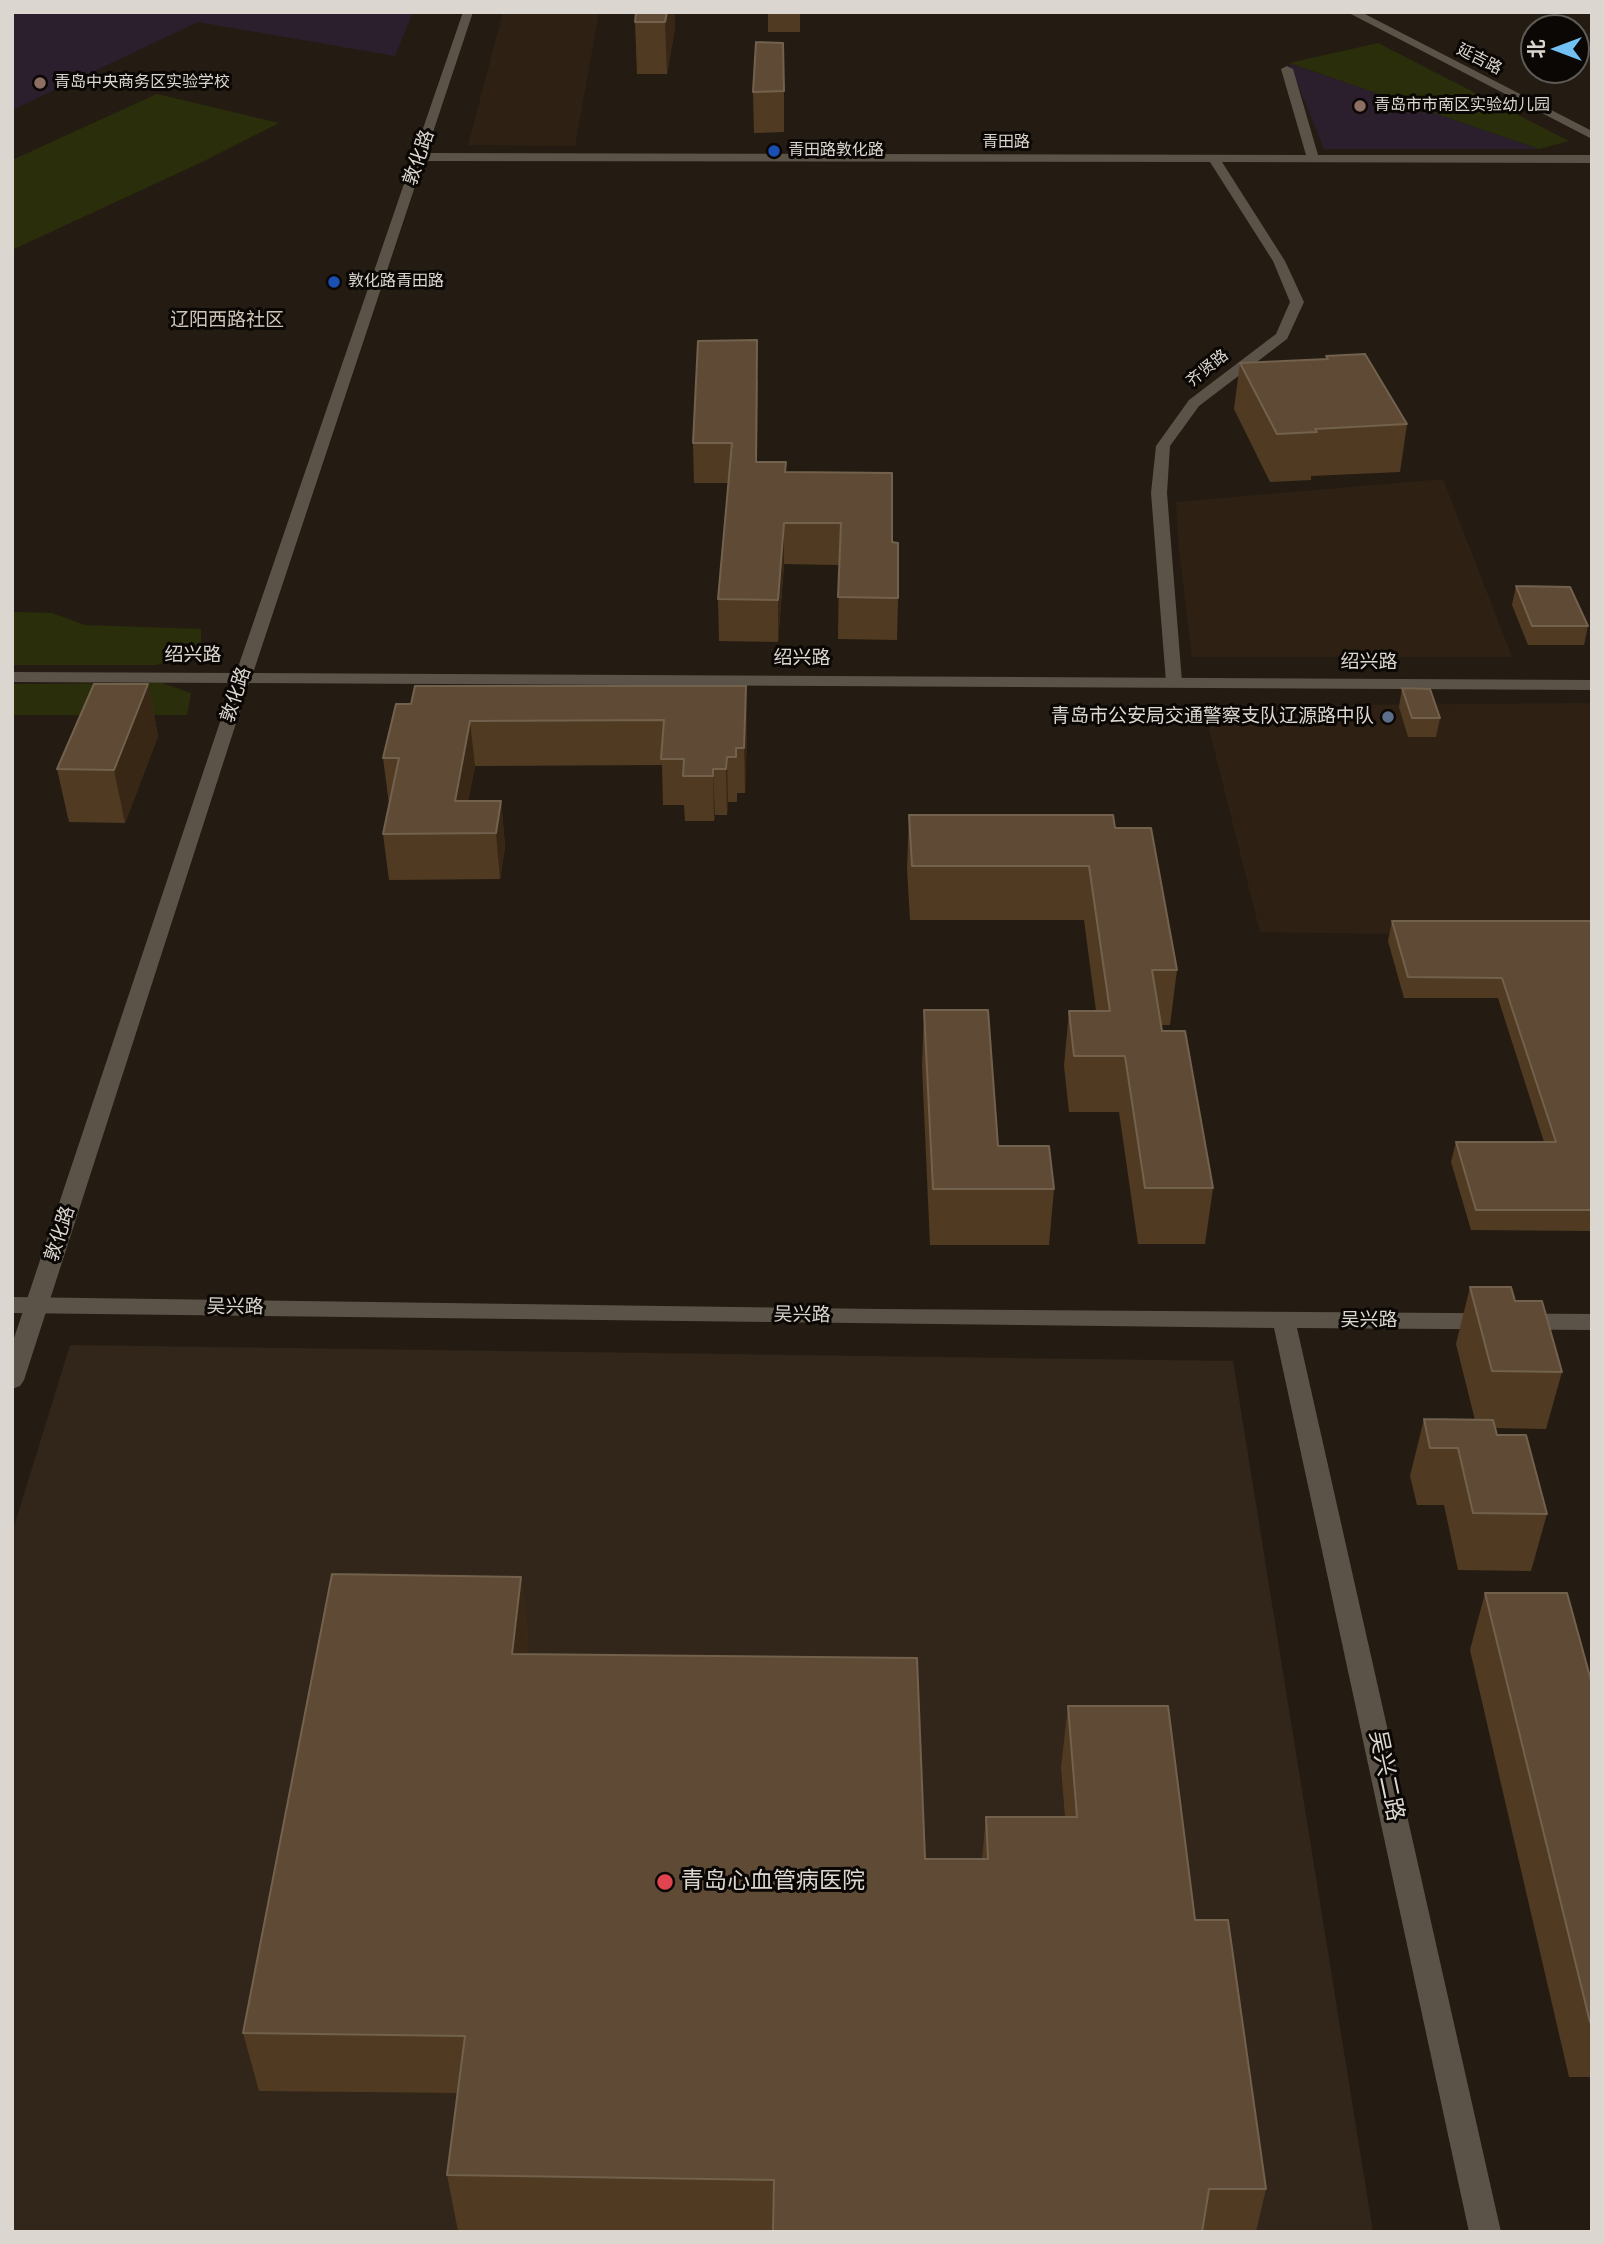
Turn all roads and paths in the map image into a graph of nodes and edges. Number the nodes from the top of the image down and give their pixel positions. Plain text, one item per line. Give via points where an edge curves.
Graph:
1 (468, 12) edge
2 (1352, 12) edge
3 (1287, 69) dead end
4 (1592, 135) edge
5 (421, 157) junction
6 (1214, 159) junction
7 (1313, 159) junction
8 (1592, 159) edge
9 (12, 677) edge
10 (243, 677) junction
11 (1174, 682) junction
12 (1592, 685) edge
13 (12, 1305) edge
14 (37, 1305) junction
15 (1284, 1321) junction
16 (1592, 1322) edge
17 (12, 1380) edge
18 (1485, 2232) edge

1 - 5 street, 敦化路
2 - 4 street, 延吉路
3 - 7 street
5 - 6 street, 青田路
5 - 10 street, 敦化路
6 - 7 street, 青田路
6 - 11 street, 齐贤路 via 1279,261 1297,302 1282,336 1194,403 1163,446 1159,493
7 - 8 street, 青田路
9 - 10 street, 绍兴路
10 - 11 street, 绍兴路
10 - 14 street, 敦化路
11 - 12 street, 绍兴路
13 - 14 street, 吴兴路
14 - 15 street, 吴兴路
14 - 17 street, 敦化路
15 - 16 street, 吴兴路
15 - 18 street, 吴兴二路

